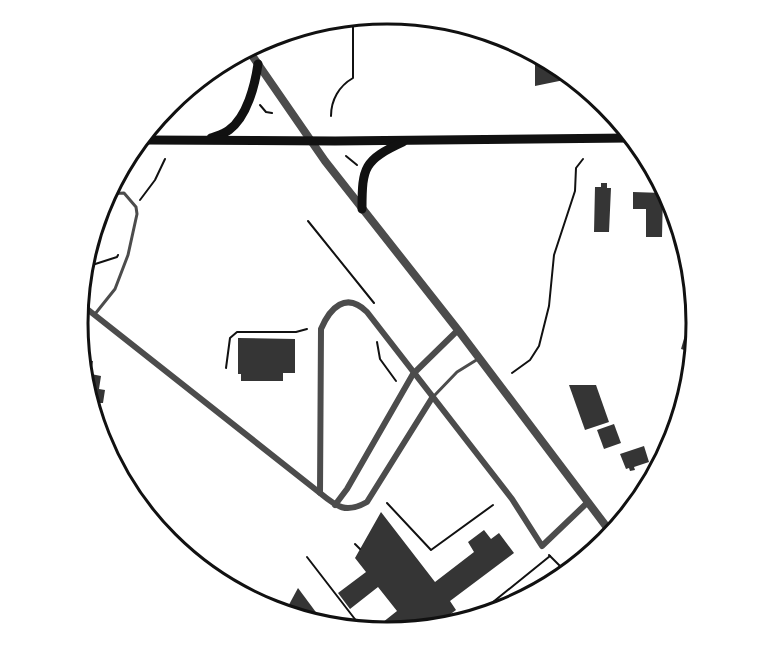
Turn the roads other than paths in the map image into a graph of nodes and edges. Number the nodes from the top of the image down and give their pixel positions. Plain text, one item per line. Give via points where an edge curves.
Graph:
1 (253, 56) edge
2 (258, 64) junction
3 (622, 138) edge
4 (151, 140) edge
5 (206, 140) junction
6 (406, 140) junction
7 (311, 141) junction
8 (118, 193) edge
9 (362, 209) junction
10 (89, 310) edge
11 (95, 314) junction
12 (458, 330) junction
13 (480, 358) junction
14 (414, 374) junction
15 (432, 398) junction
16 (320, 493) junction
17 (588, 502) junction
18 (335, 505) junction
19 (606, 526) edge

1 - 2 street
2 - 5 main road via 253,91 242,113 230,130
2 - 7 street
3 - 6 main road
4 - 5 main road
5 - 7 main road
6 - 7 main road
6 - 9 main road via 379,154 368,166 362,180
7 - 9 street
8 - 11 lane via 123,193 138,214 115,290
9 - 12 street
10 - 11 street
11 - 16 street
12 - 13 street
12 - 14 street
13 - 15 lane via 457,372
13 - 17 street
14 - 15 street
14 - 16 street via 364,309 348,302 329,311 321,329
14 - 18 street
15 - 17 street via 512,500 542,546
15 - 18 street via 367,502 348,509
16 - 18 street
17 - 19 street

